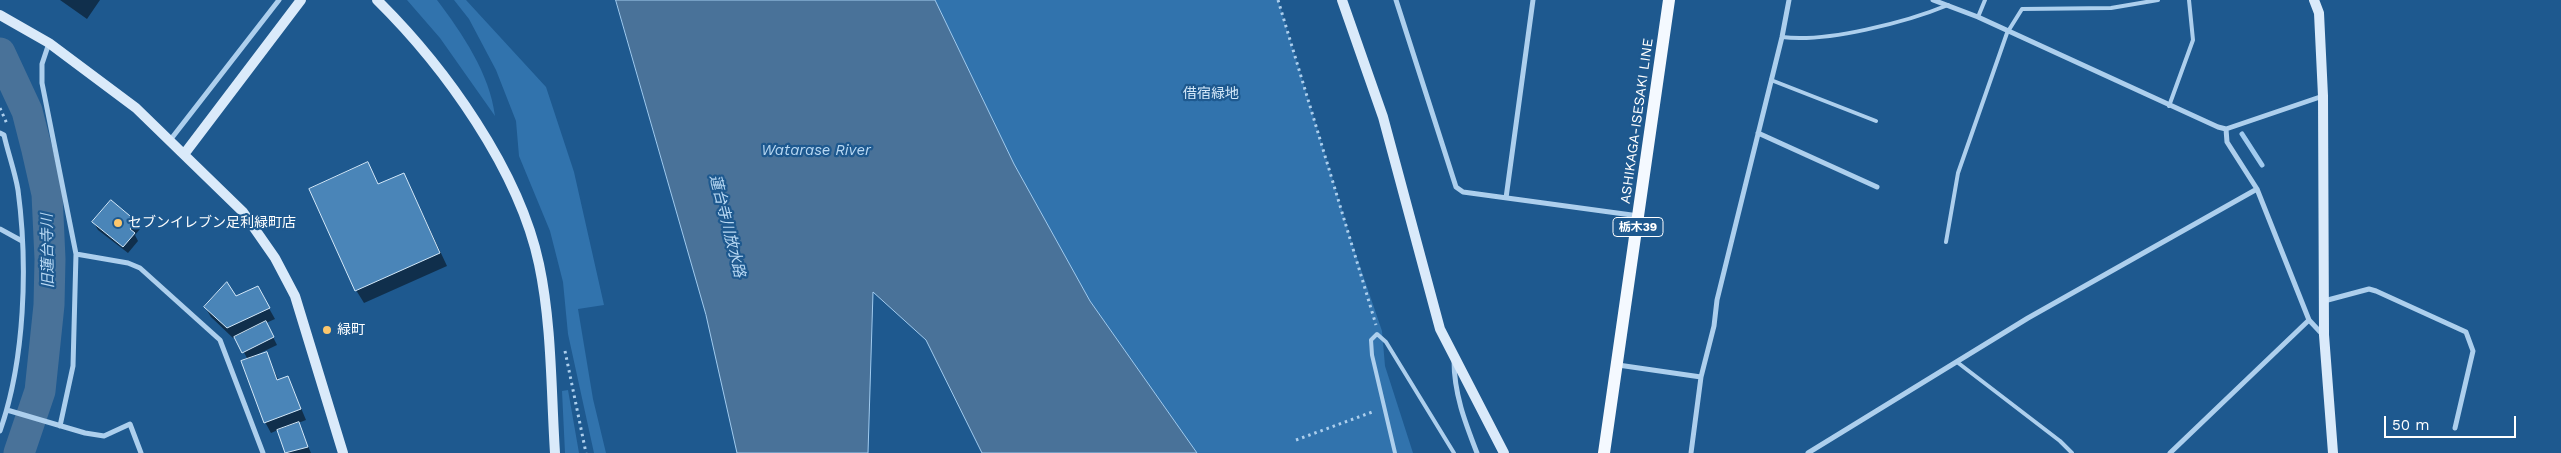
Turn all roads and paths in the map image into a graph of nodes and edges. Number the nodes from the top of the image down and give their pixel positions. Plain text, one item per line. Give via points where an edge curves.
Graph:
1 (279, 0) edge
2 (301, 0) edge
3 (377, 0) edge
4 (1278, 0) edge
5 (1342, 0) edge
6 (1396, 0) edge
7 (1533, 0) edge
8 (1669, 0) edge
9 (1789, 0) edge
10 (1933, 0) edge
11 (1985, 0) edge
12 (2158, 0) edge
13 (2189, 0) edge
14 (2314, 0) edge
15 (1948, 5) junction
16 (0, 15) edge
17 (1978, 17) junction
18 (2007, 32) junction
19 (1782, 37) junction
20 (49, 43) junction
21 (1771, 80) junction
22 (2322, 96) junction
23 (2169, 106) junction
24 (0, 108) edge
25 (1876, 121) dead end
26 (9, 129) dead end
27 (2226, 129) junction
28 (0, 133) edge
29 (1758, 133) junction
30 (171, 140) junction
31 (185, 153) junction
32 (1877, 187) dead end
33 (2257, 189) junction
34 (1506, 198) junction
35 (1639, 216) junction
36 (0, 229) edge
37 (22, 241) junction
38 (1946, 242) dead end
39 (76, 254) junction
40 (2324, 301) junction
41 (2309, 320) junction
42 (1377, 334) junction
43 (2324, 335) junction
44 (1454, 359) junction
45 (1957, 362) junction
46 (1618, 365) junction
47 (1701, 376) junction
48 (1384, 408) junction
49 (7, 410) junction
50 (60, 426) junction
51 (2455, 428) dead end
52 (0, 431) edge
53 (1296, 440) dead end
54 (141, 453) edge
55 (263, 453) edge
56 (343, 453) edge
57 (555, 453) edge
58 (1395, 453) edge
59 (1454, 453) edge
60 (1477, 453) edge
61 (1504, 453) edge
62 (1604, 453) edge
63 (1691, 453) edge
64 (1808, 453) edge
65 (2072, 453) edge
66 (2170, 453) edge
67 (2333, 453) edge

1 - 30 street
2 - 31 street
3 - 57 street via 400,24 483,130 518,201 539,263 545,297
4 - 42 path via 1375,317
5 - 44 street via 1383,117 1440,329
6 - 34 street via 1456,186 1463,192
7 - 34 street
8 - 35 main road, ASHIKAGA-ISESAKI LINE / 栃木39
9 - 19 street
10 - 15 street
11 - 17 lane
12 - 18 lane via 2111,8 2022,9
13 - 23 lane via 2192,40
14 - 22 street via 2319,13
15 - 17 street
15 - 19 lane via 1929,13 1849,32
16 - 20 street
17 - 18 street
18 - 23 street
18 - 38 lane via 1958,173
19 - 21 street
20 - 30 street via 121,96
20 - 39 street via 42,64 42,83
21 - 25 lane
21 - 29 street
22 - 27 street
22 - 40 street
23 - 27 street
24 - 26 path
27 - 33 street via 2227,142
28 - 37 street via 4,135 18,189
29 - 32 street
29 - 47 street
30 - 31 street
31 - 56 street via 244,212 295,296
33 - 41 street
33 - 45 street via 2028,318
34 - 35 street
35 - 46 main road, ASHIKAGA-ISESAKI LINE / 栃木39
36 - 37 street
37 - 49 street via 24,268 16,369
39 - 50 street via 73,366
39 - 55 street via 140,268 220,340
40 - 43 street
40 - 51 street via 2369,289 2466,332 2473,350
41 - 43 street
41 - 66 street
42 - 48 lane via 1371,340 1372,355
42 - 59 lane via 1386,342
43 - 67 street
44 - 60 street via 1459,407
44 - 61 street
45 - 64 street
45 - 65 lane
46 - 47 street
46 - 62 main road, ASHIKAGA-ISESAKI LINE / 栃木39
47 - 63 street
48 - 53 path
48 - 58 lane
49 - 50 street
49 - 52 street
50 - 54 street via 104,436 130,424

